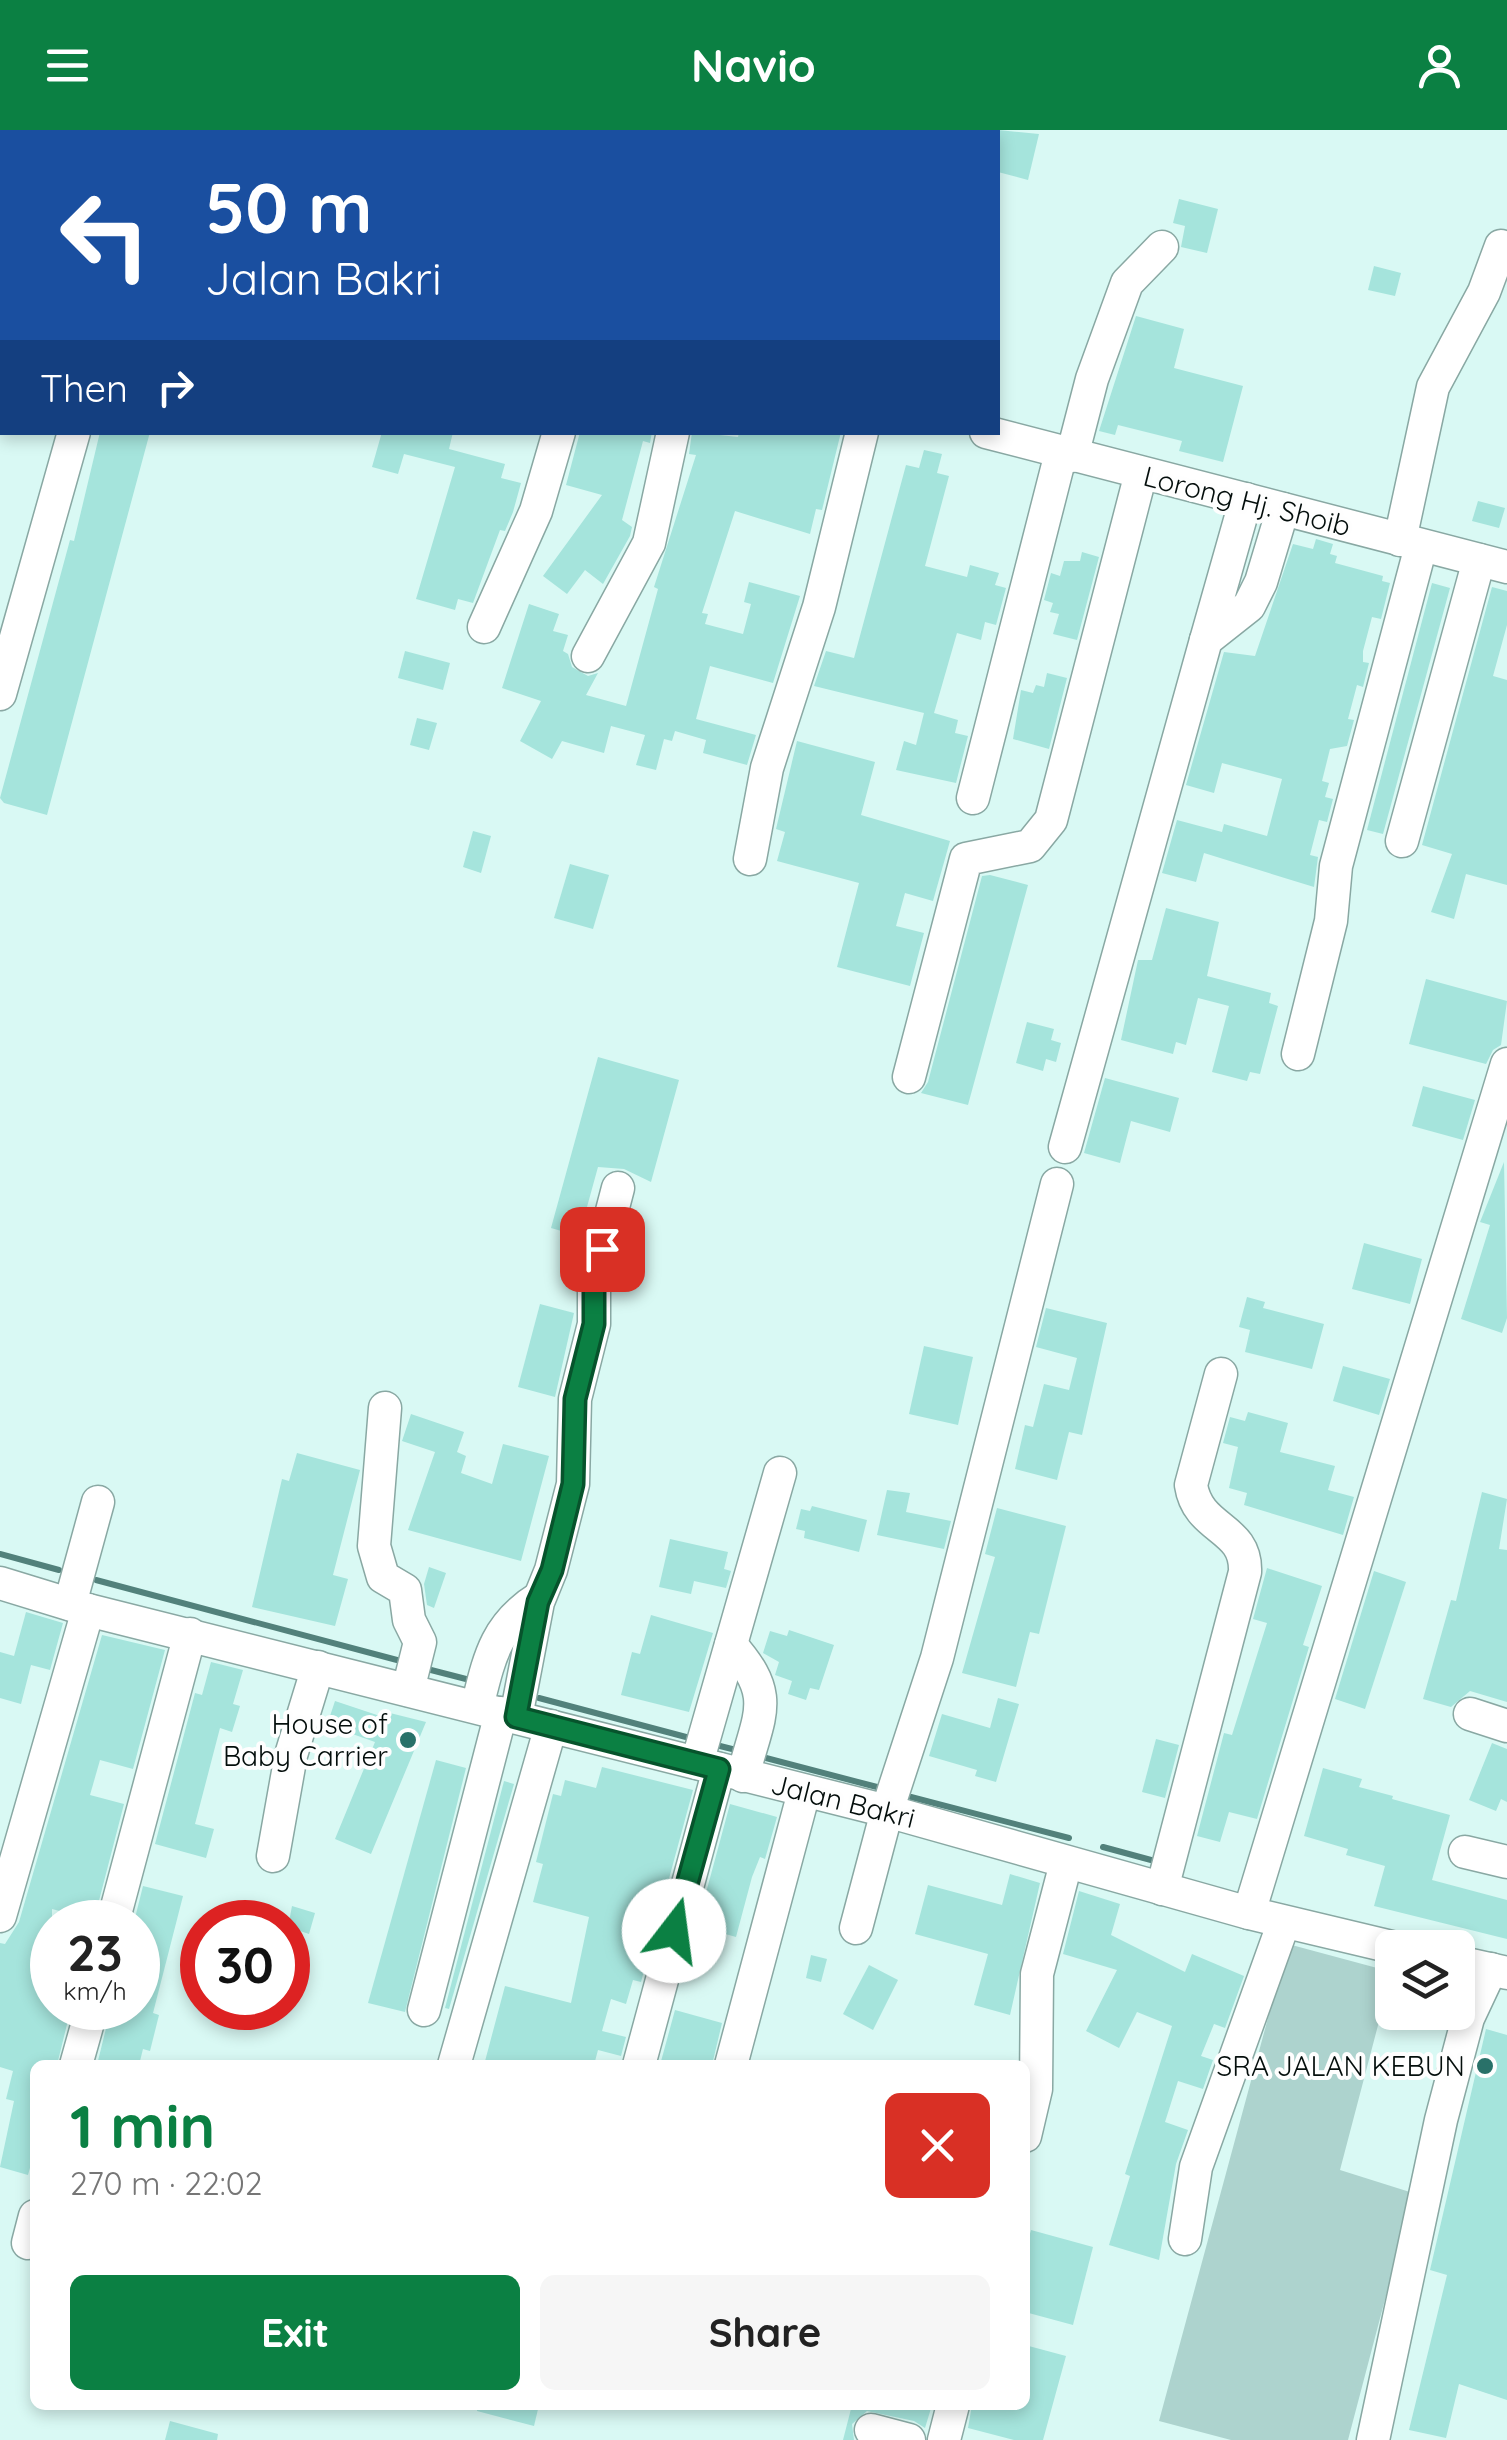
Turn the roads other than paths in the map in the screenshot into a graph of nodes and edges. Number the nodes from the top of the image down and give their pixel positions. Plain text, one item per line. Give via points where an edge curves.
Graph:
1 (1501, 246) dead end
2 (1162, 247) dead end
3 (73, 435) edge
4 (558, 435) edge
5 (672, 435) edge
6 (861, 435) edge
7 (997, 435) edge
8 (1067, 455) junction
9 (1141, 473) junction
10 (1246, 499) junction
11 (1283, 509) junction
12 (1410, 543) junction
13 (1493, 564) edge
14 (484, 627) dead end
15 (1206, 640) junction
16 (588, 656) dead end
17 (0, 694) edge
18 (972, 798) dead end
19 (1402, 842) dead end
20 (750, 859) dead end
21 (1298, 1054) dead end
22 (1507, 1064) edge
23 (909, 1077) dead end
24 (1066, 1147) dead end
25 (1058, 1184) dead end
26 (618, 1188) dead end
27 (1222, 1374) dead end
28 (386, 1408) dead end
29 (780, 1473) dead end
30 (98, 1502) dead end
31 (0, 1583) edge
32 (79, 1607) junction
33 (190, 1634) junction
34 (731, 1644) junction
35 (318, 1667) junction
36 (408, 1690) junction
37 (498, 1712) junction
38 (1470, 1714) dead end
39 (551, 1726) junction
40 (1507, 1726) edge
41 (720, 1769) junction
42 (804, 1792) junction
43 (886, 1811) junction
44 (1466, 1852) dead end
45 (273, 1856) dead end
46 (1507, 1862) edge
47 (1066, 1863) junction
48 (1162, 1889) junction
49 (119, 1900) edge
50 (1249, 1913) junction
51 (0, 1916) edge
52 (1284, 1922) junction
53 (856, 1928) dead end
54 (1375, 1943) edge
55 (1499, 1971) edge
56 (424, 2010) dead end
57 (86, 2030) edge
58 (77, 2060) edge
59 (455, 2060) edge
60 (640, 2060) edge
61 (732, 2060) edge
62 (1030, 2115) edge
63 (1185, 2239) dead end
64 (953, 2410) edge
65 (871, 2430) dead end
66 (909, 2440) edge
67 (944, 2440) edge
68 (1373, 2440) edge

1 - 12 street via 1433,388
2 - 8 street via 1127,283
3 - 17 street
4 - 14 street via 536,511
5 - 16 street via 649,543
6 - 20 street via 819,607 768,768
7 - 8 street, Lorong Hj. Shoib
8 - 9 street, Lorong Hj. Shoib
8 - 18 street
9 - 10 street, Lorong Hj. Shoib
9 - 23 street via 1051,820 1030,846 966,859
10 - 11 street, Lorong Hj. Shoib
10 - 15 street
11 - 12 street, Lorong Hj. Shoib
11 - 15 street via 1248,606
12 - 13 street, Lorong Hj. Shoib
12 - 21 street
13 - 19 street
15 - 24 street
22 - 50 street
25 - 43 street via 937,1658
26 - 37 street via 594,1280 594,1324 575,1399 573,1484 552,1570
27 - 48 street via 1191,1484 1203,1516 1238,1540 1244,1572
28 - 36 street via 374,1546 383,1577 405,1590 420,1642
29 - 34 street
30 - 32 street
31 - 32 street, Jalan Bakri
32 - 33 street, Jalan Bakri
32 - 51 street
33 - 35 street, Jalan Bakri
33 - 49 street
34 - 41 street
34 - 41 street via 756,1673 763,1695
35 - 36 street, Jalan Bakri
35 - 45 street via 291,1755
36 - 37 street, Jalan Bakri
37 - 39 street, Jalan Bakri
37 - 56 street
38 - 40 street
39 - 41 street, Jalan Bakri
39 - 59 street
41 - 42 street, Jalan Bakri
41 - 60 street
42 - 43 street, Jalan Bakri
42 - 61 street
43 - 47 street, Jalan Bakri
43 - 53 street
44 - 46 street
47 - 48 street, Jalan Bakri
47 - 62 street via 1037,1974
48 - 50 street, Jalan Bakri
50 - 52 street, Jalan Bakri
52 - 54 street, Jalan Bakri
52 - 63 street via 1196,2167
55 - 68 street via 1468,2018
57 - 58 street
64 - 67 street
65 - 66 street

